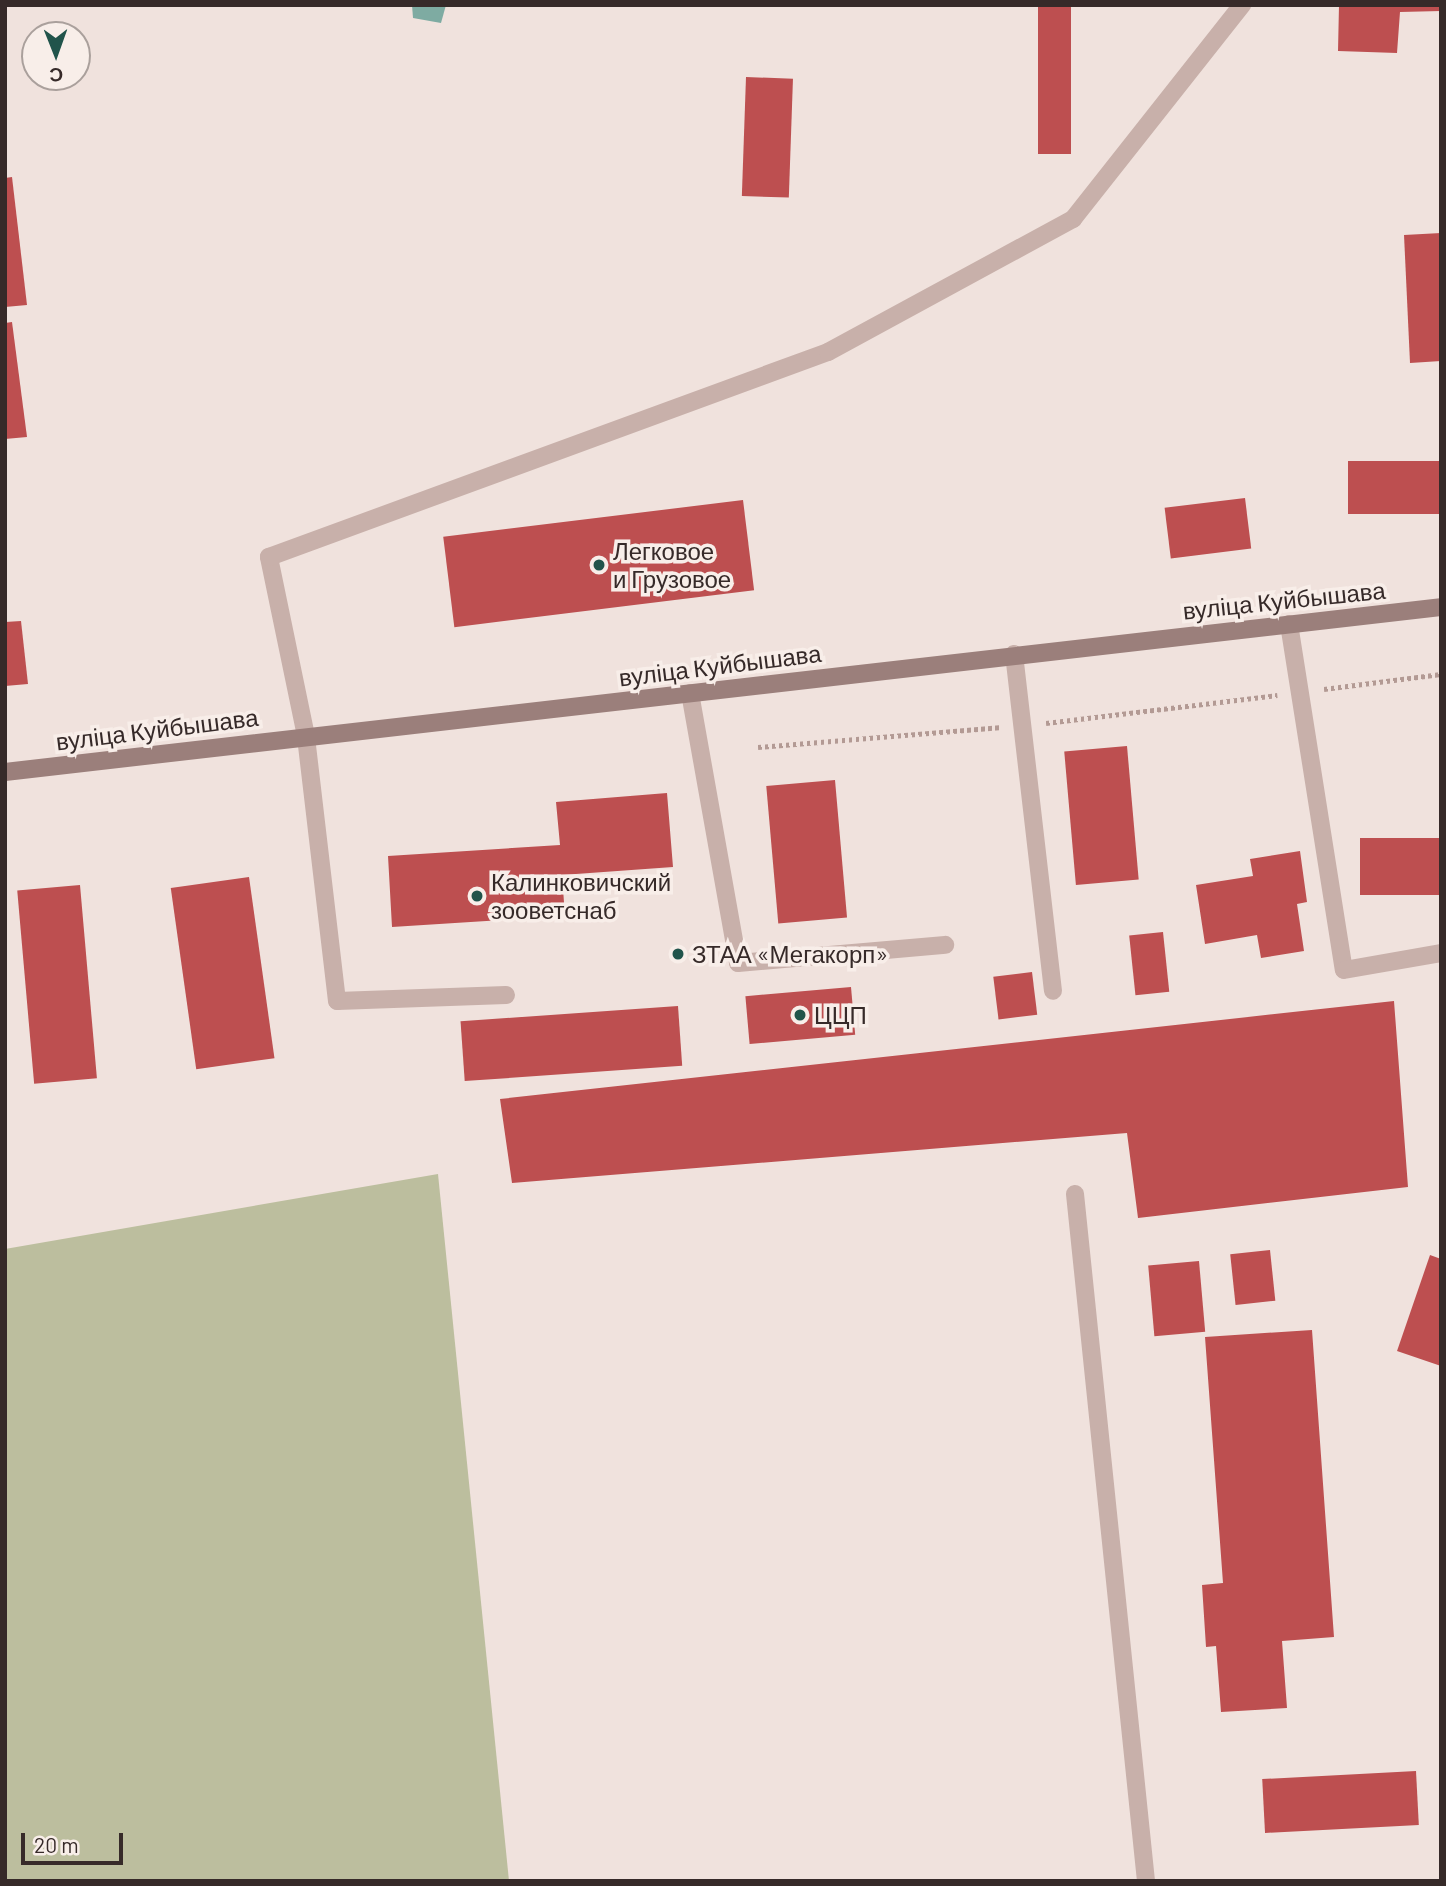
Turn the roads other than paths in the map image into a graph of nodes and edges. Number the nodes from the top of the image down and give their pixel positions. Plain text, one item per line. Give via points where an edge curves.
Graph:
1 (1242, 5) edge
2 (1441, 607) edge
3 (1289, 624) junction
4 (1014, 654) junction
5 (690, 693) junction
6 (306, 736) junction
7 (5, 772) edge
8 (945, 945) dead end
9 (1441, 953) edge
10 (1053, 991) dead end
11 (506, 995) dead end
12 (1075, 1194) dead end
13 (1146, 1881) edge

1 - 6 lane via 1073,219 828,352 269,557
2 - 3 main road, вуліца Куйбышава
3 - 4 main road, вуліца Куйбышава
3 - 9 lane via 1344,970
4 - 5 main road, вуліца Куйбышава
4 - 10 lane
5 - 6 main road, вуліца Куйбышава
5 - 8 lane via 738,963
6 - 7 main road, вуліца Куйбышава
6 - 11 lane via 337,1002
12 - 13 lane

